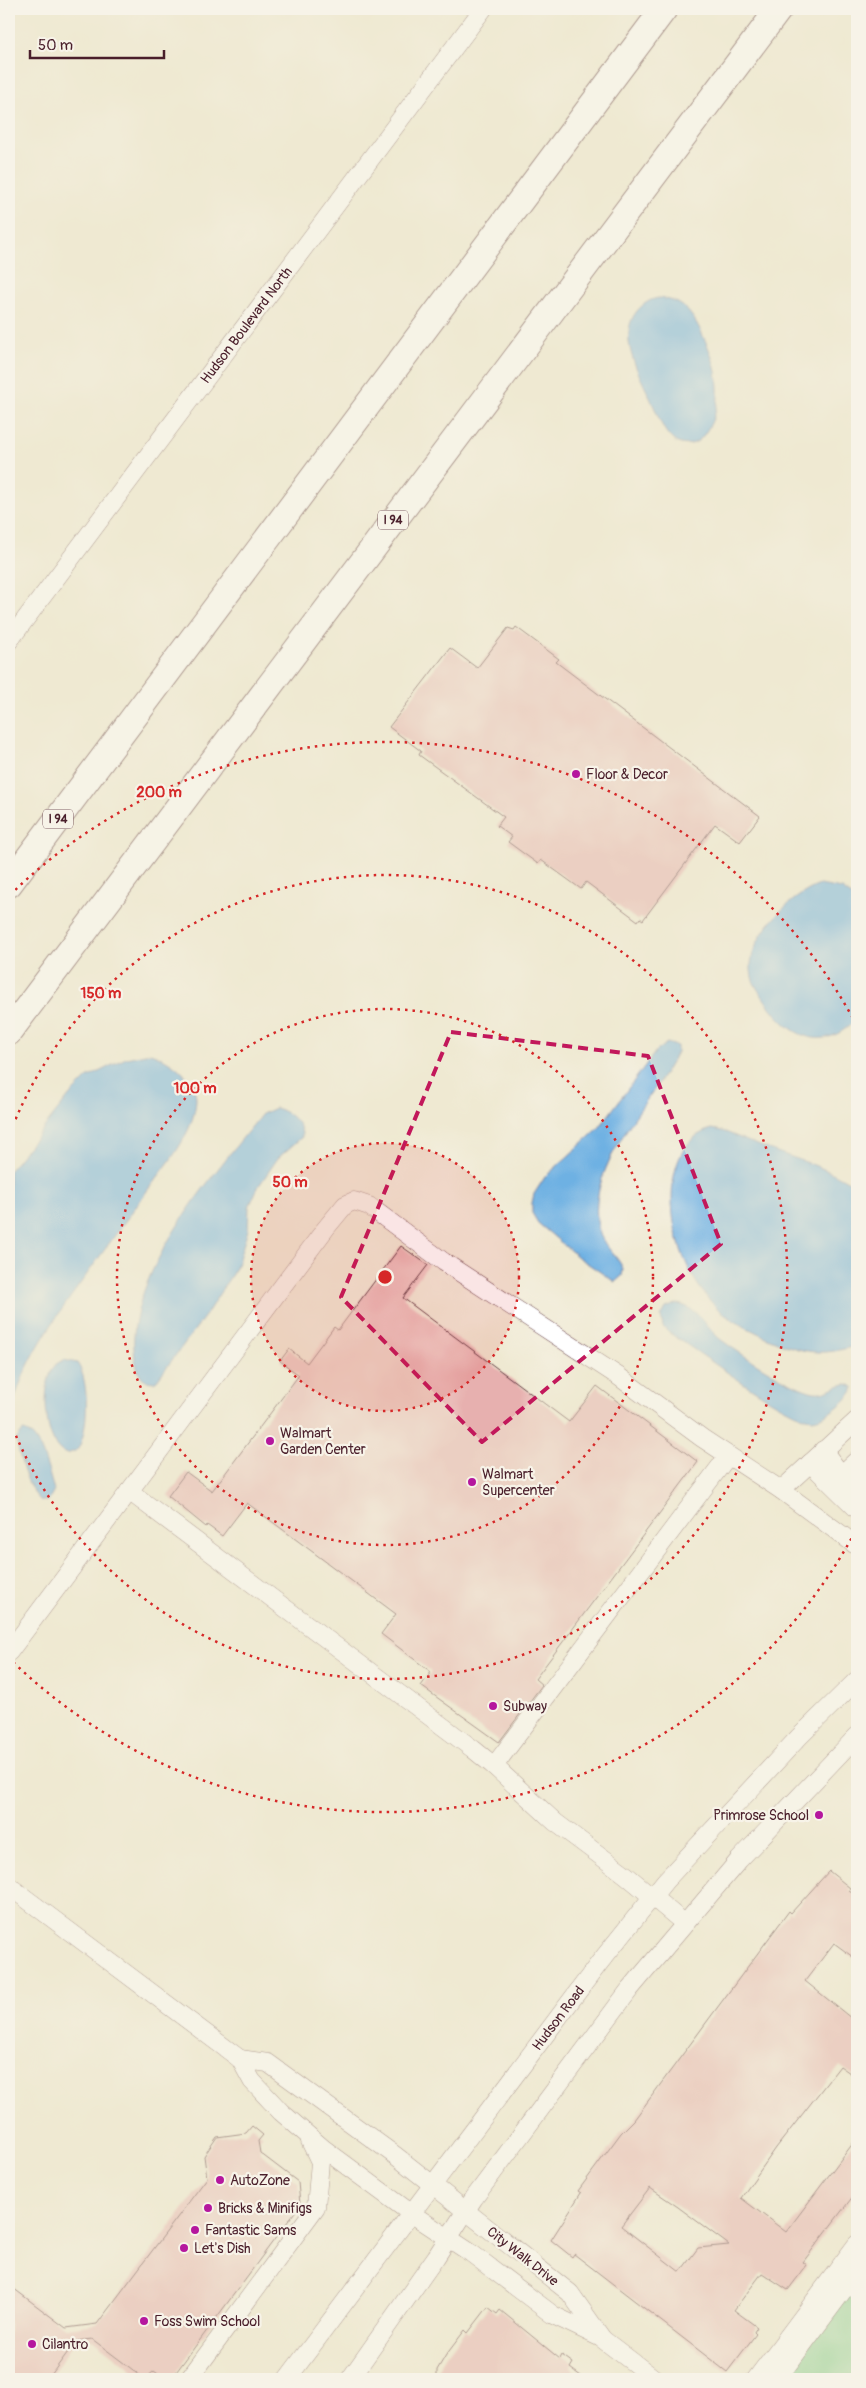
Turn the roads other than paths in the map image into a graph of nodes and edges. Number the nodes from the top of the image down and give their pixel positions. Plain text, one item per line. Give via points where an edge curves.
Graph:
1 (483, 9) edge
2 (664, 9) edge
3 (779, 9) edge
4 (9, 641) edge
5 (107, 753) junction
6 (9, 861) edge
7 (9, 884) edge
8 (9, 1032) edge
9 (857, 1420) edge
10 (823, 1450) junction
11 (728, 1456) junction
12 (810, 1463) junction
13 (851, 1471) edge
14 (781, 1490) junction
15 (129, 1491) junction
16 (857, 1494) edge
17 (857, 1509) edge
18 (857, 1546) edge
19 (9, 1652) edge
20 (857, 1680) edge
21 (857, 1736) edge
22 (494, 1766) junction
23 (9, 1886) edge
24 (652, 1897) junction
25 (684, 1923) junction
26 (240, 2059) junction
27 (306, 2134) junction
28 (432, 2186) junction
29 (466, 2212) junction
30 (412, 2214) junction
31 (448, 2238) junction
32 (857, 2244) edge
33 (857, 2272) edge
34 (601, 2338) junction
35 (778, 2374) edge
36 (188, 2379) edge
37 (287, 2379) edge
38 (350, 2379) edge
39 (656, 2379) edge
40 (756, 2379) edge

1 - 4 street, Hudson Boulevard North
2 - 5 highway, I 94
3 - 8 highway, I 94
5 - 6 highway
5 - 7 highway, I 94
9 - 10 street
10 - 12 street
10 - 13 street
11 - 14 street
11 - 15 street via 618,1376 444,1262 368,1206 354,1201 337,1215
11 - 22 street
12 - 14 street
12 - 17 street
13 - 16 street
14 - 18 street
15 - 19 street
15 - 22 street
20 - 24 street, Hudson Road via 704,1837
21 - 25 street
22 - 24 street via 554,1822
23 - 26 street
24 - 25 street
24 - 28 street, Hudson Road
25 - 29 street via 630,1989
26 - 27 street, City Walk Drive via 252,2081
26 - 28 street, City Walk Drive via 268,2063
27 - 30 street, City Walk Drive
27 - 36 street via 319,2158 317,2203 311,2216
28 - 29 street, City Walk Drive
28 - 30 street, Hudson Road
29 - 31 street
29 - 34 street, City Walk Drive via 570,2293
30 - 31 street, City Walk Drive
30 - 37 street, Hudson Road
31 - 34 street, City Walk Drive via 553,2315
31 - 38 street
32 - 35 street
33 - 35 street
34 - 39 street, City Walk Drive
35 - 40 street

